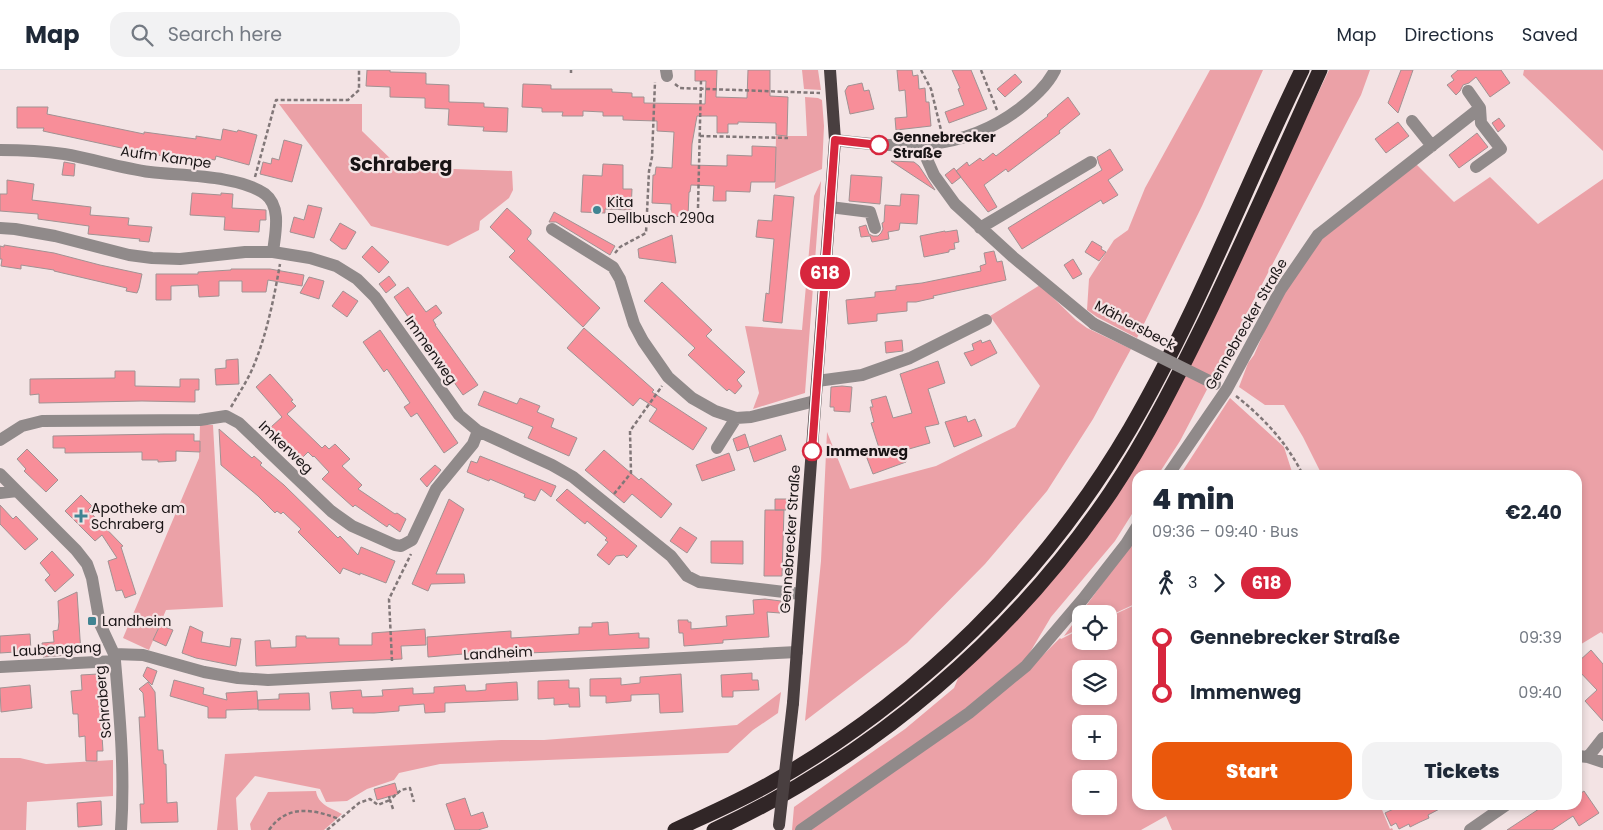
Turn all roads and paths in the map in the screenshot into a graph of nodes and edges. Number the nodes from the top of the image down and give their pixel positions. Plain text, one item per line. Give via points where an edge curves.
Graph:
1 (359, 70) edge
2 (830, 70) edge
3 (922, 70) edge
4 (981, 70) edge
5 (1055, 70) edge
6 (1302, 70) edge
7 (1320, 70) edge
8 (663, 74) edge
9 (701, 81) dead end
10 (1468, 91) dead end
11 (817, 93) dead end
12 (1480, 108) junction
13 (1412, 121) dead end
14 (1002, 122) junction
15 (700, 136) junction
16 (788, 138) dead end
17 (835, 140) junction
18 (945, 142) junction
19 (921, 146) junction
20 (1432, 146) junction
21 (0, 150) edge
22 (1091, 162) dead end
23 (1476, 167) dead end
24 (252, 188) junction
25 (830, 207) junction
26 (698, 208) dead end
27 (0, 228) edge
28 (875, 228) dead end
29 (980, 228) junction
30 (552, 229) dead end
31 (278, 252) junction
32 (613, 257) dead end
33 (986, 320) dead end
34 (668, 377) junction
35 (817, 381) junction
36 (1227, 389) junction
37 (815, 400) junction
38 (226, 416) junction
39 (736, 418) junction
40 (478, 431) junction
41 (0, 440) edge
42 (717, 448) dead end
43 (1171, 470) edge
44 (1300, 470) edge
45 (0, 474) edge
46 (17, 491) junction
47 (0, 493) edge
48 (606, 503) junction
49 (1132, 534) edge
50 (406, 544) junction
51 (801, 594) junction
52 (797, 652) junction
53 (114, 657) junction
54 (0, 667) edge
55 (392, 674) junction
56 (1603, 738) edge
57 (1583, 757) edge
58 (1603, 762) edge
59 (389, 798) junction
60 (414, 802) dead end
61 (393, 809) dead end
62 (1499, 810) edge
63 (339, 819) junction
64 (778, 828) edge
65 (121, 830) edge
66 (269, 830) edge
67 (327, 830) edge
68 (675, 830) edge
69 (714, 830) edge
70 (801, 830) edge
71 (1470, 830) edge

1 - 24 path via 359,90 348,100 276,100
2 - 17 main road, Gennebrecker Straße
3 - 18 path via 931,89
4 - 14 path
5 - 14 street via 1044,87
6 - 68 highway via 1172,351 1130,428 1080,505 1025,575 935,666 842,738 740,799
7 - 69 highway via 1173,387 1084,530 981,646 917,704 830,767
8 - 11 path via 680,88
8 - 32 path via 649,171 646,233 620,247
9 - 15 path
10 - 12 street
12 - 20 street, Gennebrecker Straße
12 - 23 street via 1481,123 1501,149
13 - 20 street
14 - 18 street via 973,136
15 - 16 path
15 - 26 path
17 - 19 street
17 - 25 main road, Gennebrecker Straße
18 - 19 street
19 - 29 street, Mählersbeck via 934,175 954,204
20 - 36 street, Gennebrecker Straße via 1318,235 1281,289
21 - 24 street, Aufm Kampe via 63,154 148,172 236,182
22 - 29 street
24 - 31 street, Aufm Kampe via 273,203
25 - 28 street via 870,212
25 - 35 main road, Gennebrecker Straße
27 - 31 street, Immenweg via 55,236 152,258
29 - 36 street, Mählersbeck, bridge via 1094,324
30 - 34 street via 613,267 642,341
31 - 38 path via 271,311 262,343 254,366
31 - 40 street, Immenweg via 336,266 357,279 375,296 459,415
33 - 35 street via 910,358 862,376
34 - 39 street via 692,398 715,412
34 - 48 path via 630,431 631,473
35 - 37 main road, Gennebrecker Straße
36 - 43 street, Gennebrecker Straße
36 - 44 path via 1256,412 1281,439
37 - 39 street
37 - 51 main road, Gennebrecker Straße
38 - 41 street via 200,420 42,421 22,426
38 - 50 street, Imkerweg via 239,423 352,526 395,545
39 - 42 street
40 - 48 street, Immenweg via 566,473
40 - 50 street via 472,444 436,489 412,540
45 - 46 street, Schraberg
46 - 47 street
46 - 53 street, Schraberg via 87,564 100,624
48 - 51 street, Immenweg via 671,556 687,576 699,582
49 - 70 street via 1026,666 969,713
50 - 55 path via 411,556 389,598
51 - 52 main road, Gennebrecker Straße
52 - 55 street, Landheim
52 - 64 main road, Gennebrecker Straße, bridge
53 - 54 street, Laubengang
53 - 55 street, Landheim via 143,655 204,672 260,680
53 - 65 street, Schraberg via 123,758
56 - 57 street
57 - 58 street
59 - 60 path via 410,788
59 - 61 path
59 - 63 path via 378,805 370,799 359,803
62 - 71 street
63 - 66 path via 308,810 294,812 275,821
63 - 67 path

